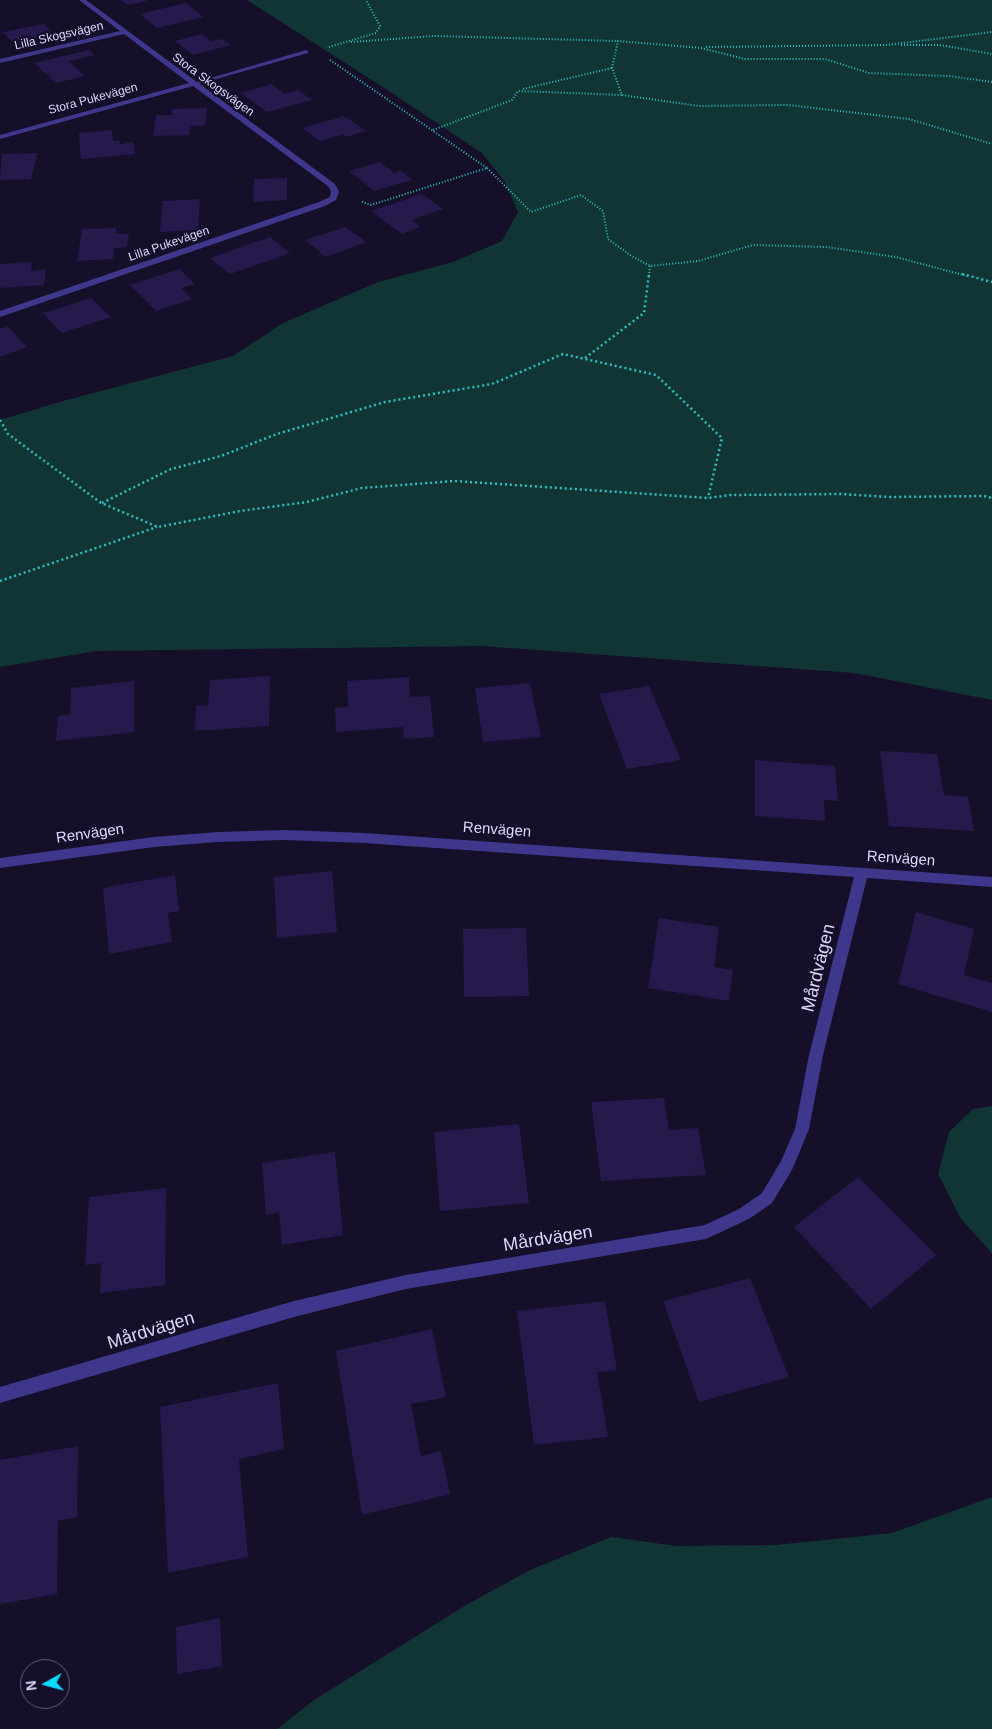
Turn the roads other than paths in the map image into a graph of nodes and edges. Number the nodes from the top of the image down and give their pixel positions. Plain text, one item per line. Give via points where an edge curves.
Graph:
1 (82, 0) edge
2 (124, 32) junction
3 (306, 52) road end
4 (0, 61) edge
5 (192, 84) junction
6 (0, 137) edge
7 (334, 189) joint
8 (0, 314) edge
9 (0, 862) edge
10 (862, 872) junction
11 (992, 882) edge
12 (0, 1395) edge

1 - 2 street, Stora Skogsvägen
2 - 4 street, Lilla Skogsvägen
2 - 5 street, Stora Skogsvägen
3 - 5 street, Stora Pukevägen
5 - 6 street, Stora Pukevägen
5 - 7 street, Stora Skogsvägen
7 - 8 street, Lilla Pukevägen via 333,198 322,204
9 - 10 street, Renvägen via 154,842 218,836 286,835
10 - 11 street, Renvägen
10 - 12 street, Mårdvägen via 816,1055 802,1129 787,1166 767,1198 744,1214 706,1232 406,1282 303,1306

